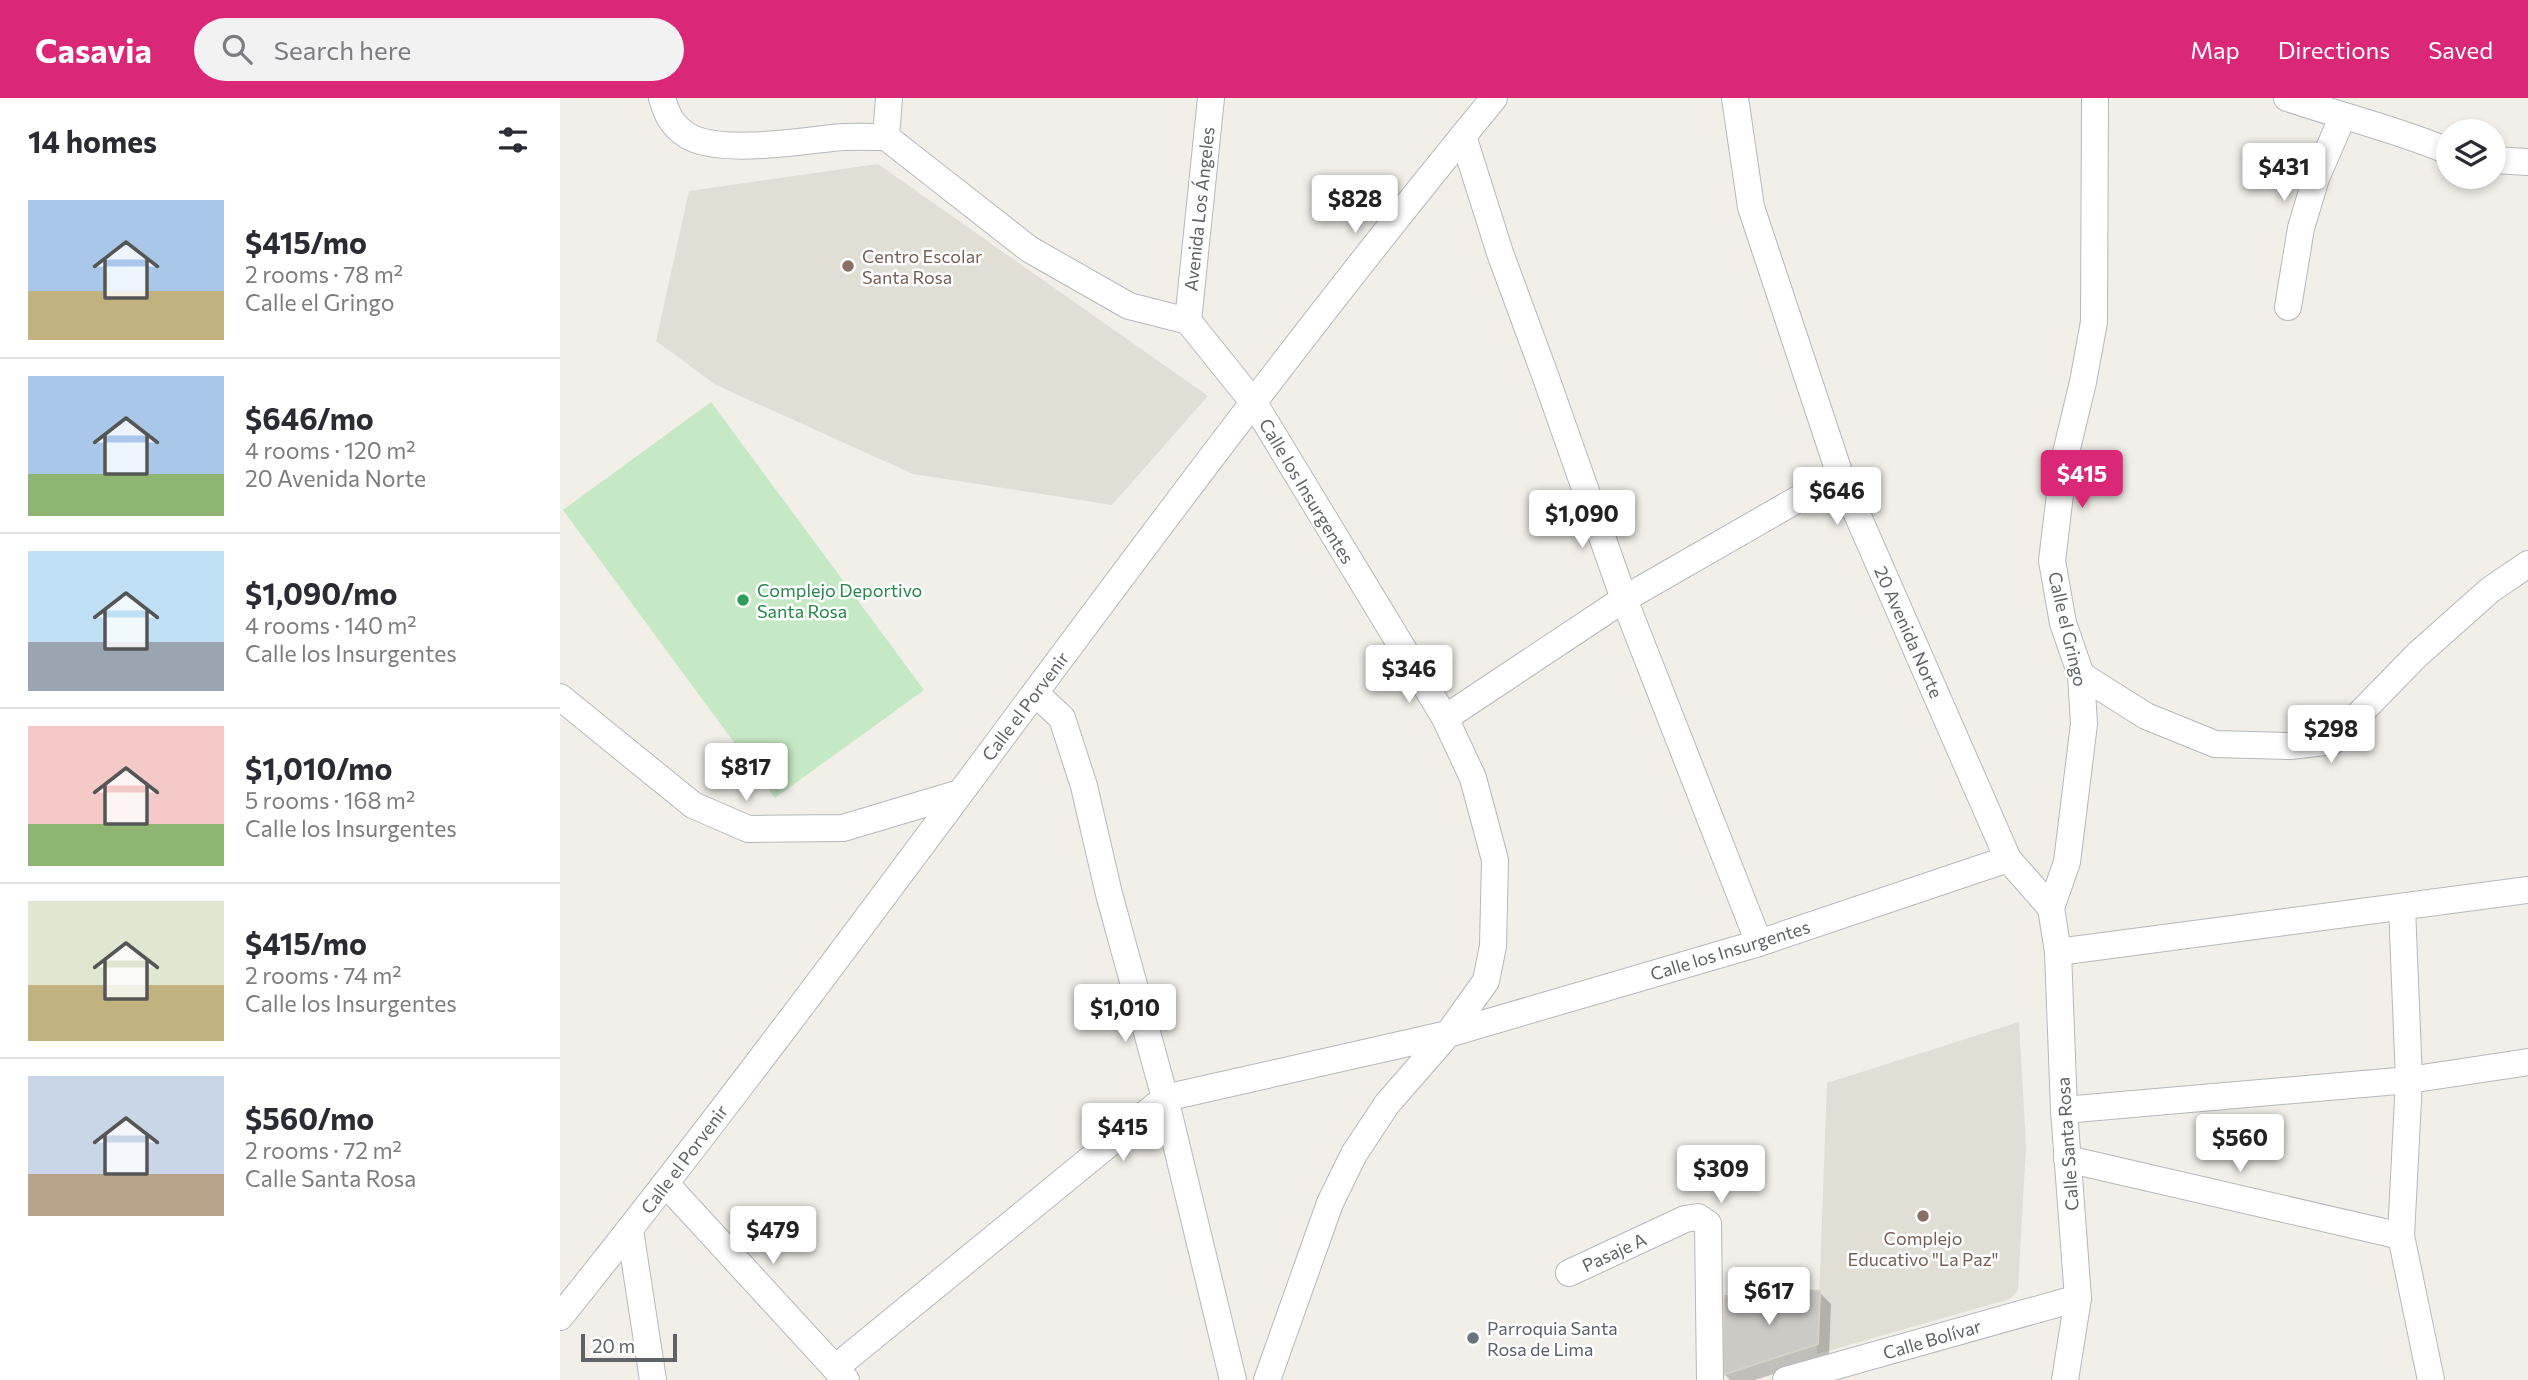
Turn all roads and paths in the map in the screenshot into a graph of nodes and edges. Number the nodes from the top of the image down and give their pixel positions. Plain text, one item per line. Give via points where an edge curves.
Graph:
1 (662, 98) edge
2 (889, 98) edge
3 (1210, 98) edge
4 (1494, 98) edge
5 (1735, 98) edge
6 (2095, 98) edge
7 (2287, 98) edge
8 (2343, 116) junction
9 (1464, 136) junction
10 (886, 137) junction
11 (2436, 146) edge
12 (2506, 161) edge
13 (2528, 162) edge
14 (2288, 307) dead end
15 (1188, 321) junction
16 (1254, 403) junction
17 (1840, 475) junction
18 (2528, 564) edge
19 (1624, 599) junction
20 (2081, 675) junction
21 (1035, 694) junction
22 (560, 697) edge
23 (1445, 718) junction
24 (960, 793) junction
25 (2008, 859) junction
26 (2528, 890) edge
27 (2051, 908) junction
28 (2402, 908) junction
29 (1759, 943) junction
30 (2058, 952) junction
31 (1448, 1034) junction
32 (2528, 1062) edge
33 (2409, 1080) junction
34 (1165, 1098) junction
35 (2064, 1110) junction
36 (2067, 1158) junction
37 (666, 1184) junction
38 (630, 1230) junction
39 (2401, 1236) junction
40 (1569, 1273) dead end
41 (2078, 1298) junction
42 (560, 1317) edge
43 (841, 1374) edge
44 (653, 1380) edge
45 (1233, 1380) edge
46 (1267, 1380) edge
47 (1710, 1380) edge
48 (1786, 1380) edge
49 (2065, 1380) edge
50 (2431, 1380) edge

1 - 10 street via 669,121 690,137 722,144
2 - 10 street
3 - 15 street, Avenida Los Ángeles
4 - 9 street, Calle el Porvenir
5 - 17 street, 20 Avenida Norte via 1751,207
6 - 20 street, Calle el Gringo via 2094,322 2064,461 2052,561 2063,623
7 - 8 street
8 - 11 street
8 - 14 street via 2316,178 2301,228
9 - 16 street, Calle el Porvenir
9 - 19 street via 1500,253
10 - 15 street via 1028,249 1129,306
12 - 13 street
15 - 16 street, Calle los Insurgentes
16 - 21 street, Calle el Porvenir
16 - 23 street, Calle los Insurgentes
17 - 19 street
17 - 25 street, 20 Avenida Norte
18 - 20 street via 2490,590 2417,655 2333,741 2290,747 2215,744 2146,716
19 - 23 street
19 - 29 street
20 - 27 street, Calle el Gringo via 2084,724 2067,862
21 - 24 street, Calle el Porvenir
21 - 34 street via 1062,718 1084,786
22 - 24 street via 693,805 747,829 843,828
23 - 31 street, Calle los Insurgentes via 1473,778 1494,860 1493,946 1486,981
24 - 37 street, Calle el Porvenir
25 - 27 street, 20 Avenida Norte
25 - 29 street, Calle los Insurgentes
26 - 28 street
27 - 30 street, Calle Santa Rosa
28 - 30 street
28 - 33 street
29 - 31 street, Calle los Insurgentes
30 - 35 street, Calle Santa Rosa
31 - 34 street
31 - 46 street, Calle los Insurgentes via 1387,1104 1354,1154 1330,1203
32 - 33 street
33 - 35 street
33 - 39 street
34 - 43 street
34 - 45 street
35 - 36 street, Calle Santa Rosa
36 - 39 street
36 - 41 street, Calle Santa Rosa
37 - 38 street, Calle el Porvenir
37 - 43 street
38 - 42 street, Calle el Porvenir
38 - 44 street
39 - 50 street
40 - 47 street, Pasaje A via 1685,1219 1698,1217 1708,1224
41 - 48 street, Calle Bolívar
41 - 49 street, Calle Santa Rosa

